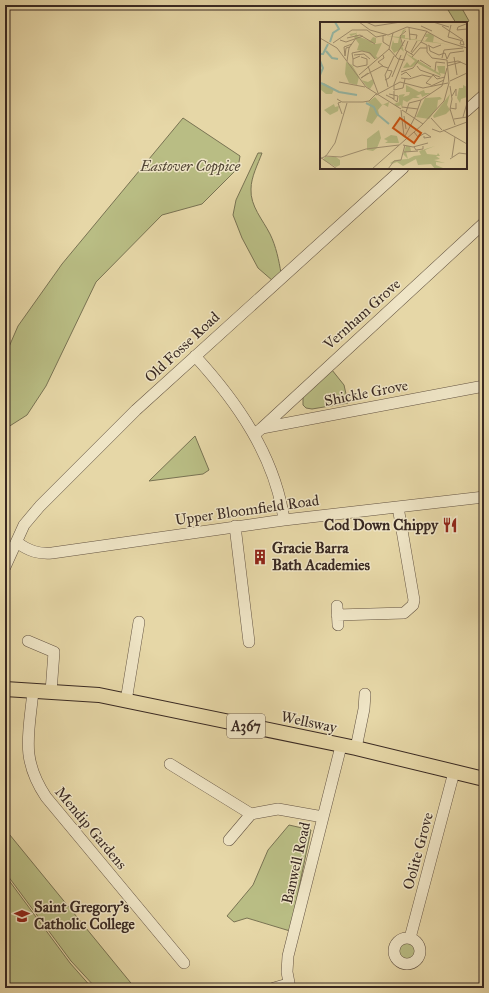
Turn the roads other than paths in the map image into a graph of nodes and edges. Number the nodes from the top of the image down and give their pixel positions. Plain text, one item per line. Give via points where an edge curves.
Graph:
1 (484, 95) edge
2 (467, 110) edge
3 (402, 169) edge
4 (484, 223) edge
5 (195, 356) junction
6 (484, 386) edge
7 (258, 431) junction
8 (484, 497) edge
9 (398, 507) junction
10 (284, 520) junction
11 (235, 526) junction
12 (18, 543) junction
13 (5, 567) edge
14 (338, 615) dead end
15 (139, 622) dead end
16 (28, 641) dead end
17 (249, 642) dead end
18 (5, 689) edge
19 (33, 691) junction
20 (51, 692) junction
21 (365, 694) dead end
22 (126, 700) junction
23 (341, 746) junction
24 (356, 748) junction
25 (170, 764) dead end
26 (454, 772) junction
27 (484, 779) edge
28 (251, 814) junction
29 (323, 817) junction
30 (229, 840) dead end
31 (410, 938) dead end
32 (184, 963) dead end
33 (289, 986) edge
34 (274, 988) edge

1 - 2 street
3 - 5 street, Old Fosse Road
4 - 7 street, Vernham Grove
5 - 7 street
5 - 12 street, Old Fosse Road via 136,410 40,506 24,525
6 - 7 street, Shickle Grove
7 - 10 street via 279,492
8 - 9 street, Upper Bloomfield Road
9 - 10 street, Upper Bloomfield Road
9 - 14 street via 413,605 404,613
10 - 11 street, Upper Bloomfield Road
11 - 12 street, Upper Bloomfield Road via 40,554
11 - 17 street
12 - 13 street, Old Fosse Road
15 - 22 street
16 - 20 street via 54,652
18 - 19 main road, Wellsway / A367
19 - 20 main road, Wellsway / A367
19 - 32 street, Mendip Gardens via 28,746 29,762 35,780 46,797
20 - 22 main road, Wellsway / A367 via 99,695
21 - 24 street
22 - 23 main road, Wellsway / A367
23 - 24 main road, Wellsway / A367
23 - 29 street, Banwell Road
24 - 26 main road, Wellsway / A367
25 - 28 street
26 - 27 main road, Wellsway / A367
26 - 31 street, Oolite Grove
28 - 29 street via 278,809
28 - 30 street
29 - 33 street, Banwell Road via 288,956
33 - 34 street

